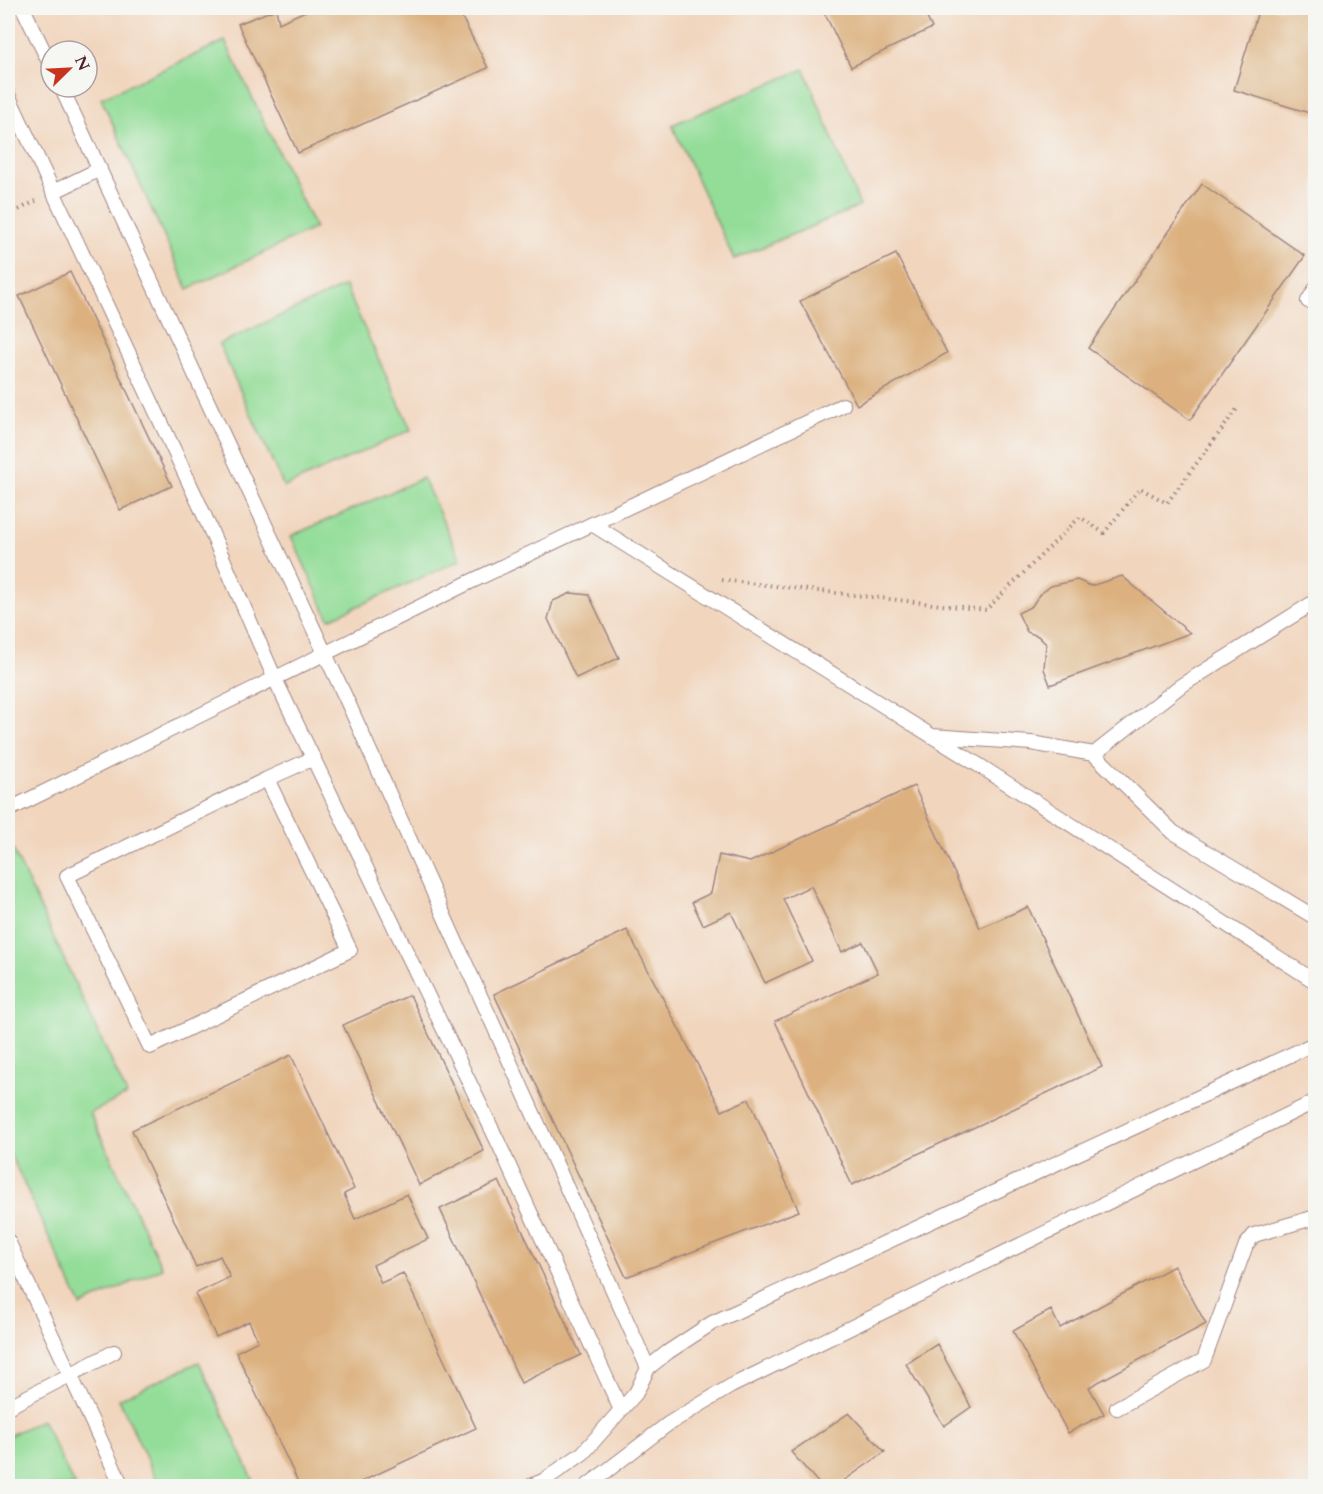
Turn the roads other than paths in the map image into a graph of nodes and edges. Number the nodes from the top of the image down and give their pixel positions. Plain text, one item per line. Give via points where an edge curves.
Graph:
1 (23, 8) edge
2 (39, 41) edge
3 (8, 95) edge
4 (67, 99) edge
5 (100, 170) junction
6 (53, 192) junction
7 (1316, 288) edge
8 (1308, 301) dead end
9 (843, 405) dead end
10 (592, 524) junction
11 (1316, 601) edge
12 (325, 655) junction
13 (276, 679) junction
14 (930, 735) junction
15 (1094, 754) junction
16 (314, 758) junction
17 (267, 779) junction
18 (8, 810) edge
19 (1316, 918) edge
20 (1316, 982) edge
21 (1316, 1043) edge
22 (1316, 1101) edge
23 (1316, 1218) edge
24 (8, 1241) edge
25 (114, 1352) dead end
26 (648, 1368) junction
27 (69, 1374) junction
28 (8, 1407) edge
29 (1117, 1408) dead end
30 (621, 1410) junction
31 (122, 1486) edge
32 (531, 1486) edge
33 (587, 1486) edge

1 - 2 lane
3 - 6 lane
4 - 5 lane
5 - 6 lane
5 - 12 lane
6 - 13 lane via 201,508
7 - 8 lane
9 - 10 lane
10 - 12 lane
10 - 14 lane
11 - 15 lane via 1179,687
12 - 13 lane
12 - 26 lane
13 - 16 lane
13 - 18 lane
14 - 15 lane via 1031,743
14 - 20 lane
15 - 19 lane via 1173,832
16 - 17 lane
16 - 30 lane
17 - 17 lane via 67,876 150,1047 350,950
21 - 26 lane via 712,1323
22 - 33 lane via 731,1386 668,1424
23 - 29 lane via 1254,1235 1246,1245 1204,1360
24 - 27 lane
25 - 27 lane
26 - 30 lane via 636,1393
27 - 28 lane
27 - 31 lane
30 - 32 lane via 583,1453

